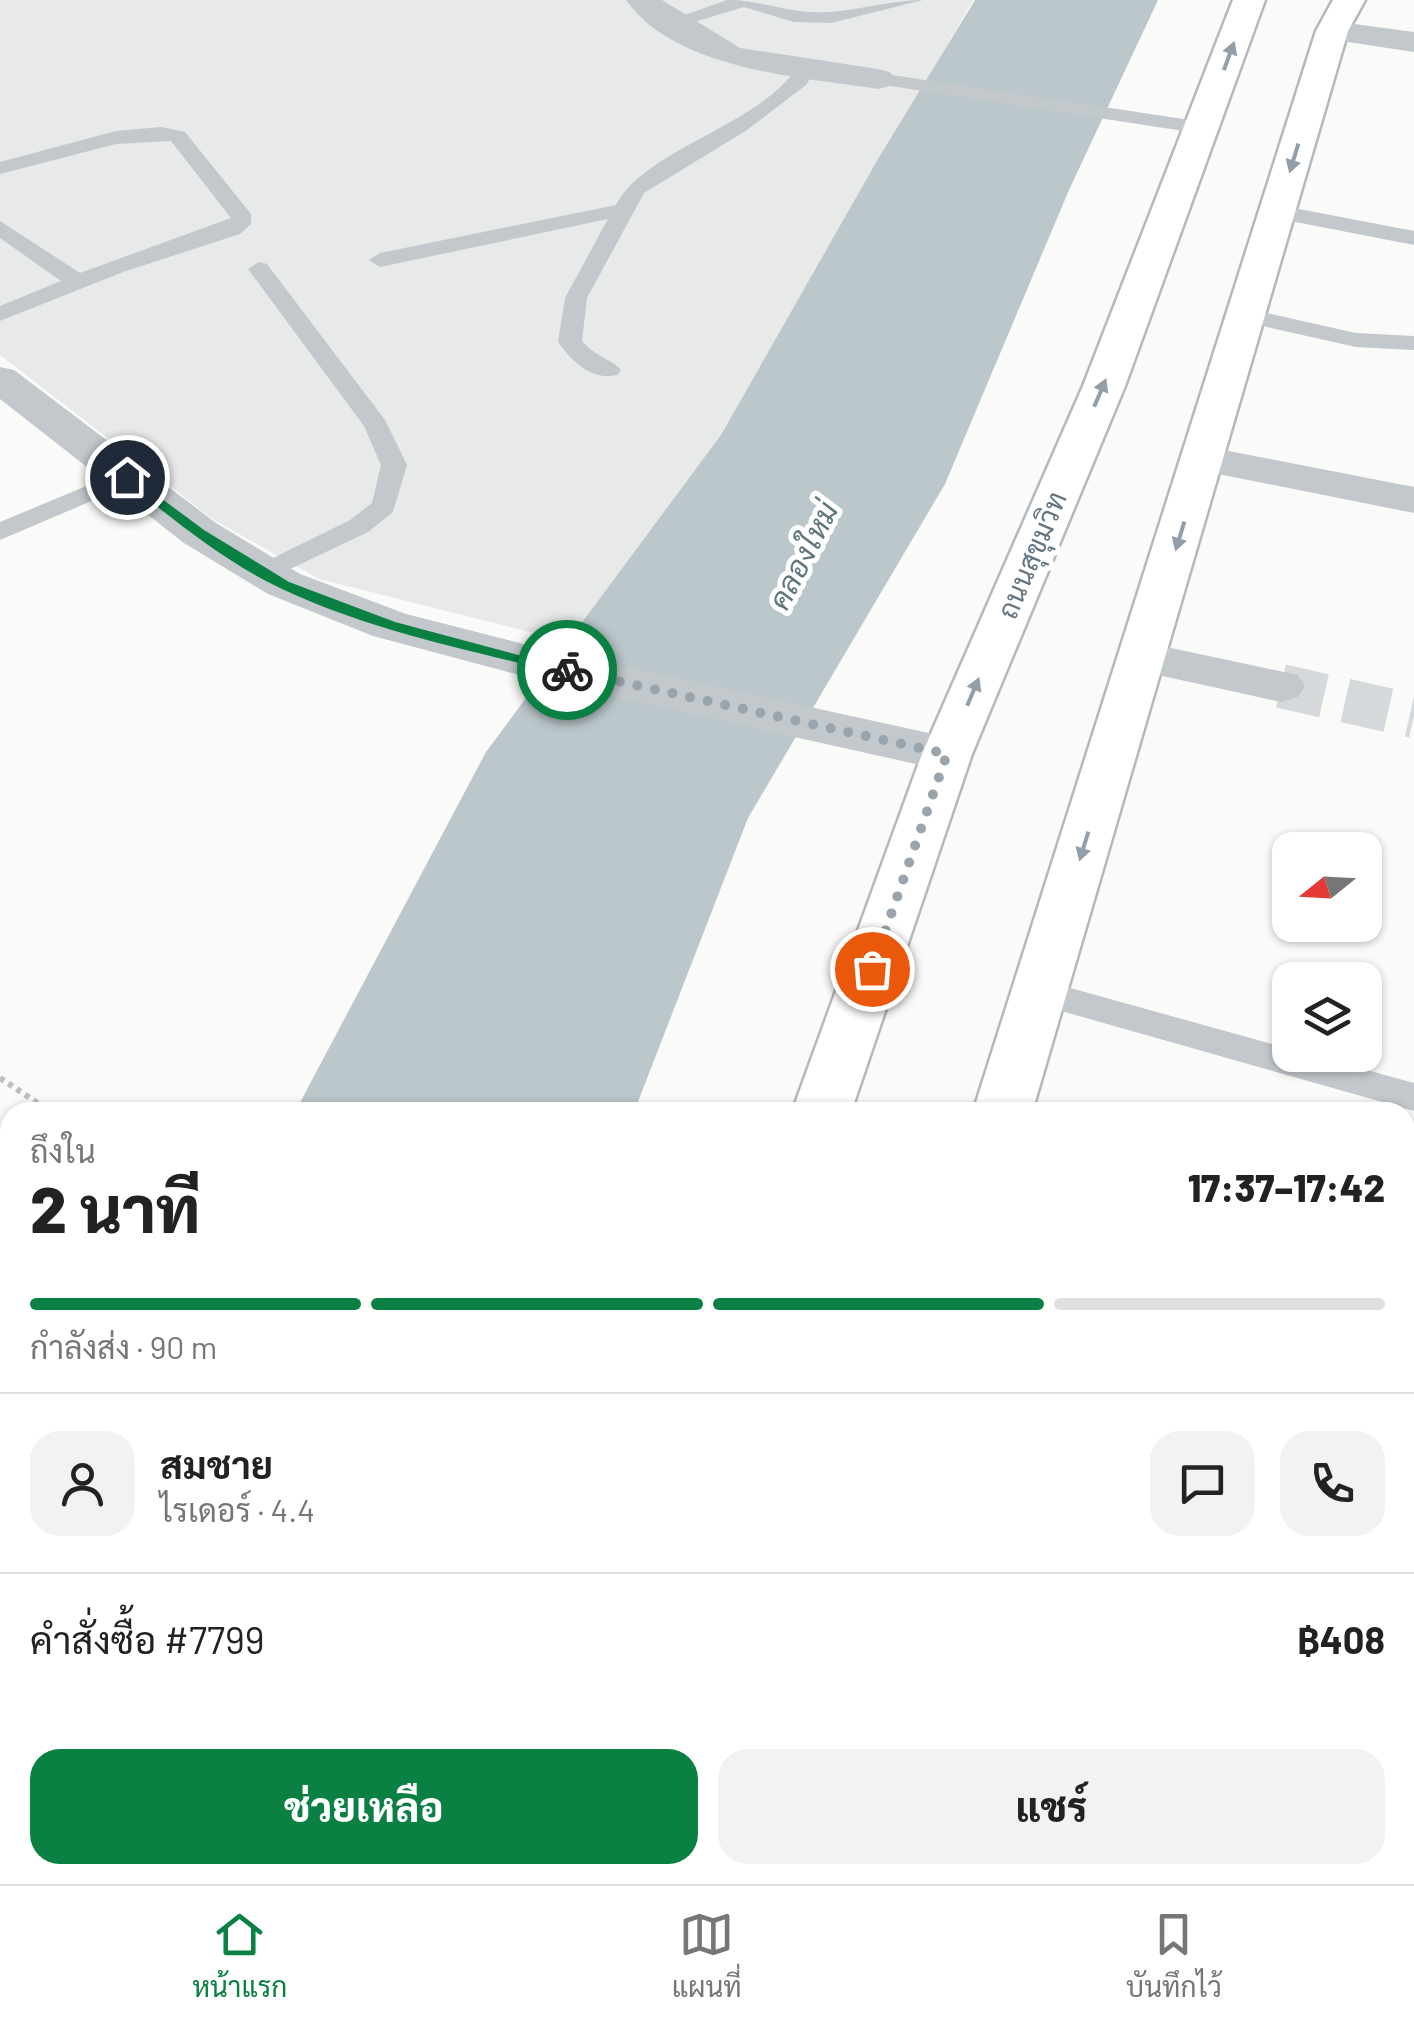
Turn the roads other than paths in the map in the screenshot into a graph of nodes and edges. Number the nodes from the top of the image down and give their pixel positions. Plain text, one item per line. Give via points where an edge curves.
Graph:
1 (642, 0) edge
2 (914, 0) edge
3 (1249, 0) edge
4 (748, 1) edge
5 (1341, 16) edge
6 (671, 23) junction
7 (1414, 42) edge
8 (806, 68) junction
9 (878, 79) joint
10 (1203, 128) junction
11 (0, 168) edge
12 (622, 210) junction
13 (1278, 212) junction
14 (0, 228) edge
15 (1414, 238) edge
16 (380, 260) dead end
17 (259, 268) dead end
18 (77, 282) junction
19 (0, 314) edge
20 (1244, 316) junction
21 (1414, 343) edge
22 (609, 370) dead end
23 (0, 379) edge
24 (1203, 459) junction
25 (127, 477) junction
26 (1414, 500) edge
27 (0, 532) edge
28 (265, 572) junction
29 (1143, 657) junction
30 (1280, 686) tunnel mouth
31 (947, 754) junction
32 (1038, 992) junction
33 (1414, 1096) edge
34 (825, 1102) edge
35 (1005, 1102) edge

1 - 6 street
2 - 4 lane via 818,22
10 -> 3 highway, ถนนสุขุมวิท
4 - 6 lane
5 - 7 street
5 -> 13 highway
6 - 8 street via 731,56
8 - 9 street
8 - 12 lane via 753,116 635,189
9 - 10 lane
31 -> 10 highway, ถนนสุขุมวิท via 1104,386
11 - 18 lane via 169,133 243,220
12 - 16 lane
12 - 22 lane via 576,298 570,342 588,363
13 - 15 lane
13 - 20 highway
14 - 18 lane
17 - 28 lane via 376,424 394,465 384,506 359,526
18 - 19 lane
20 - 21 lane via 1356,340
20 - 24 highway
23 - 25 street
24 - 26 street
24 -> 29 highway
25 - 27 lane
25 - 28 street
28 - 31 street via 390,626
29 - 30 street
29 -> 32 highway
31 - 34 highway, ถนนสุขุมวิท
32 - 33 lane
32 - 35 highway

